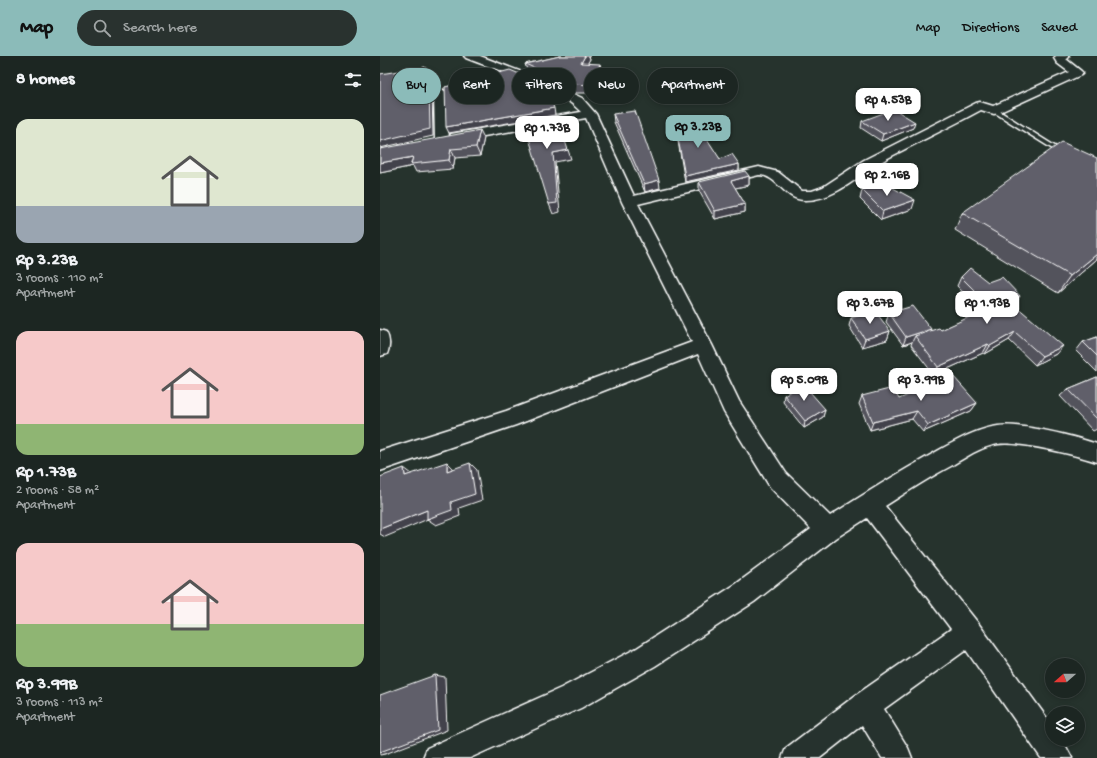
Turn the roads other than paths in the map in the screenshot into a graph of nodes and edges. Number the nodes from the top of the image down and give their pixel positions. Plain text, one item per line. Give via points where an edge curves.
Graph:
1 (470, 56) edge
2 (1063, 56) edge
3 (440, 104) edge
4 (994, 110) junction
5 (590, 114) junction
6 (442, 140) junction
7 (427, 142) edge
8 (1074, 160) edge
9 (629, 202) junction
10 (380, 336) edge
11 (703, 345) junction
12 (380, 349) edge
13 (1097, 453) edge
14 (380, 461) edge
15 (869, 503) junction
16 (828, 530) junction
17 (969, 632) junction
18 (866, 705) junction
19 (437, 758) edge
20 (796, 758) edge
21 (898, 758) edge
22 (1058, 758) edge

1 - 5 street via 502,62 578,101
2 - 4 street via 1060,58 1061,61 1077,73
3 - 6 street
4 - 8 lane
4 - 9 street via 980,106 869,163 824,192 814,195 793,193 772,174 760,171
5 - 6 street
5 - 9 street
6 - 7 street
9 - 11 street
10 - 12 street
11 - 14 street via 509,419
11 - 16 street via 732,406 778,480
13 - 15 street via 1079,447 1013,435 986,437 973,442
15 - 16 street
15 - 17 street
16 - 19 street via 745,593 646,657 571,698
17 - 18 street
17 - 22 street
18 - 20 street
18 - 21 street

